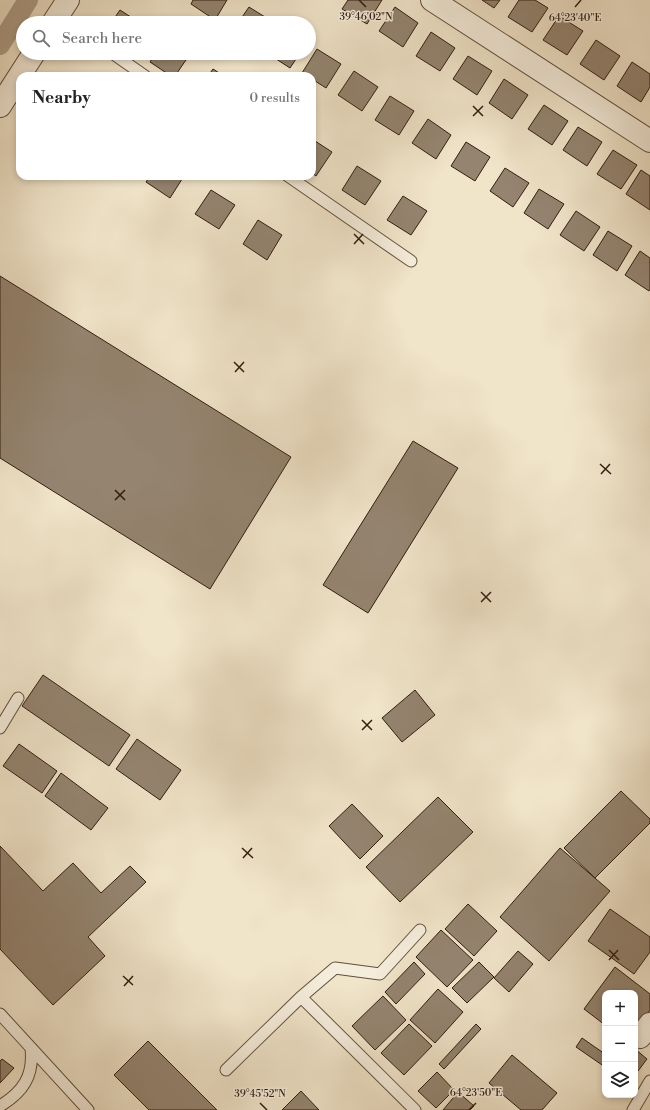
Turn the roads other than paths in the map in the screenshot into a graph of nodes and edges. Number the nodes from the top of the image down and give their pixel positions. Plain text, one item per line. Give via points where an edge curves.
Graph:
1 (432, 0) edge
2 (30, 60) edge
3 (122, 60) edge
4 (22, 72) edge
5 (139, 72) edge
6 (16, 81) edge
7 (0, 106) edge
8 (650, 141) edge
9 (294, 180) edge
10 (411, 261) dead end
11 (18, 698) dead end
12 (0, 728) edge
13 (420, 930) dead end
14 (301, 997) junction
15 (0, 1014) edge
16 (31, 1048) junction
17 (226, 1070) dead end
18 (650, 1081) edge
19 (0, 1106) edge
20 (88, 1110) edge
21 (415, 1110) edge
22 (633, 1110) edge

1 - 8 street
2 - 4 street
3 - 5 lane
6 - 7 street
9 - 10 lane
11 - 12 lane
13 - 14 lane via 380,974 335,968
14 - 17 lane
14 - 21 lane
15 - 16 lane
16 - 19 lane via 29,1076 21,1090
16 - 20 lane
18 - 22 lane

